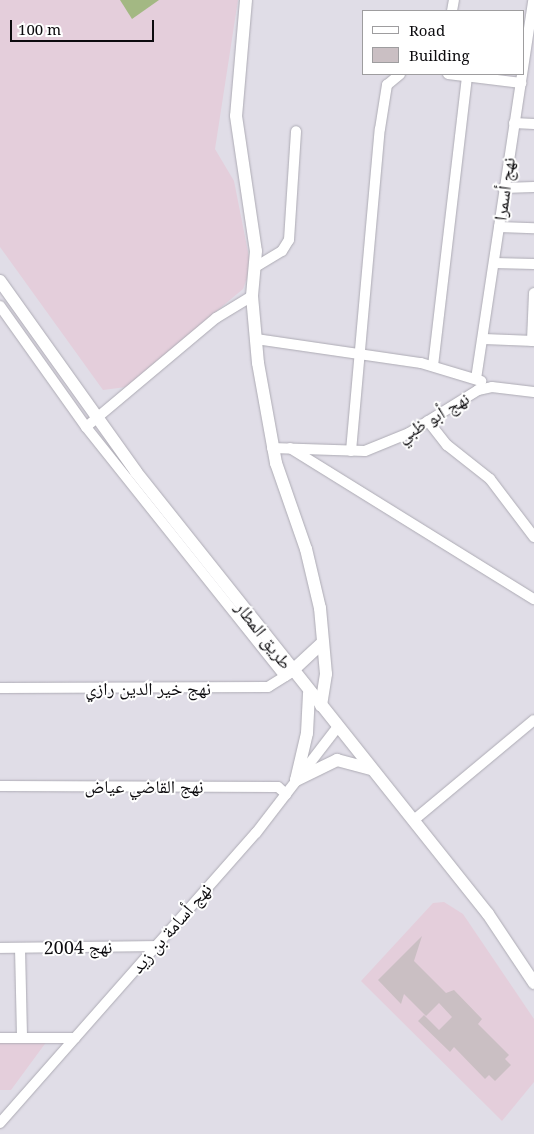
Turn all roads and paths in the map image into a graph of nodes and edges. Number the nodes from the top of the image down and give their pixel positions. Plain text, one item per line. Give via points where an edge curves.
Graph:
1 (246, 0) edge
2 (533, 0) edge
3 (532, 40) edge
4 (524, 71) edge
5 (399, 75) edge
6 (453, 75) edge
7 (523, 75) edge
8 (467, 78) junction
9 (521, 83) junction
10 (514, 123) junction
11 (534, 124) edge
12 (296, 131) dead end
13 (534, 187) edge
14 (503, 188) junction
15 (499, 226) junction
16 (534, 228) edge
17 (494, 263) junction
18 (534, 264) edge
19 (257, 266) junction
20 (0, 281) edge
21 (534, 293) edge
22 (252, 296) junction
23 (0, 306) edge
24 (256, 339) junction
25 (484, 339) junction
26 (533, 341) edge
27 (361, 356) junction
28 (433, 366) junction
29 (476, 379) junction
30 (492, 387) junction
31 (534, 392) edge
32 (96, 418) junction
33 (428, 421) junction
34 (86, 427) junction
35 (272, 448) junction
36 (290, 448) junction
37 (351, 451) junction
38 (534, 537) edge
39 (534, 599) edge
40 (322, 643) junction
41 (289, 674) junction
42 (0, 688) edge
43 (309, 692) junction
44 (321, 706) junction
45 (534, 720) edge
46 (337, 728) junction
47 (372, 770) junction
48 (296, 780) junction
49 (0, 786) edge
50 (286, 794) junction
51 (414, 820) junction
52 (156, 946) junction
53 (0, 948) edge
54 (20, 948) junction
55 (534, 983) edge
56 (0, 1038) edge
57 (22, 1038) junction
58 (75, 1038) junction
59 (0, 1123) edge

1 - 19 main road via 236,116
2 - 3 street, نهج أسمرا
3 - 4 street, نهج أسمرا
5 - 27 street via 387,85 383,111
6 - 8 street
7 - 9 street, نهج أسمرا
8 - 9 street
8 - 28 street
9 - 10 street, نهج أسمرا
10 - 11 street
10 - 14 street, نهج أسمرا
12 - 19 street via 289,240 282,251
13 - 14 street
14 - 15 street, نهج أسمرا
15 - 16 street
15 - 17 street, نهج أسمرا
17 - 18 street
17 - 25 street, نهج أسمرا
19 - 22 main road
20 - 32 main road, طريق المطار
21 - 26 street
22 - 24 main road
22 - 32 street via 211,322
23 - 34 street
24 - 27 street
24 - 35 main road
25 - 26 street
25 - 29 street, نهج أسمرا
27 - 28 street
27 - 37 street
28 - 29 street
29 - 30 street
30 - 31 street, نهج أبو ظبي
30 - 33 street, نهج أبو ظبي via 464,396
32 - 34 street
32 - 41 main road, طريق المطار
33 - 37 street, نهج أبو ظبي via 386,445
33 - 38 street via 447,445 490,479
34 - 41 street
35 - 36 street, نهج أبو ظبي
35 - 40 main road via 308,558 320,608
36 - 37 street, نهج أبو ظبي
36 - 39 street
40 - 41 main road
40 - 44 main road via 326,674
41 - 42 street, نهج خير الدين رازي via 268,687
41 - 43 main road, طريق المطار
43 - 44 main road, طريق المطار
43 - 48 main road via 308,733
44 - 46 main road, طريق المطار
45 - 51 street
46 - 47 main road, طريق المطار
46 - 48 street, نهج أسامة بن زيد
47 - 48 main road via 338,760
47 - 51 main road, طريق المطار
48 - 50 street, نهج أسامة بن زيد
49 - 50 street, نهج القاضي عياض via 278,788
50 - 52 street, نهج أسامة بن زيد
51 - 55 main road, طريق المطار via 488,914
52 - 54 street, نهج 2004
52 - 58 street, نهج أسامة بن زيد
53 - 54 street, نهج 2004
54 - 57 street
56 - 57 street
57 - 58 street
58 - 59 street, نهج أسامة بن زيد

